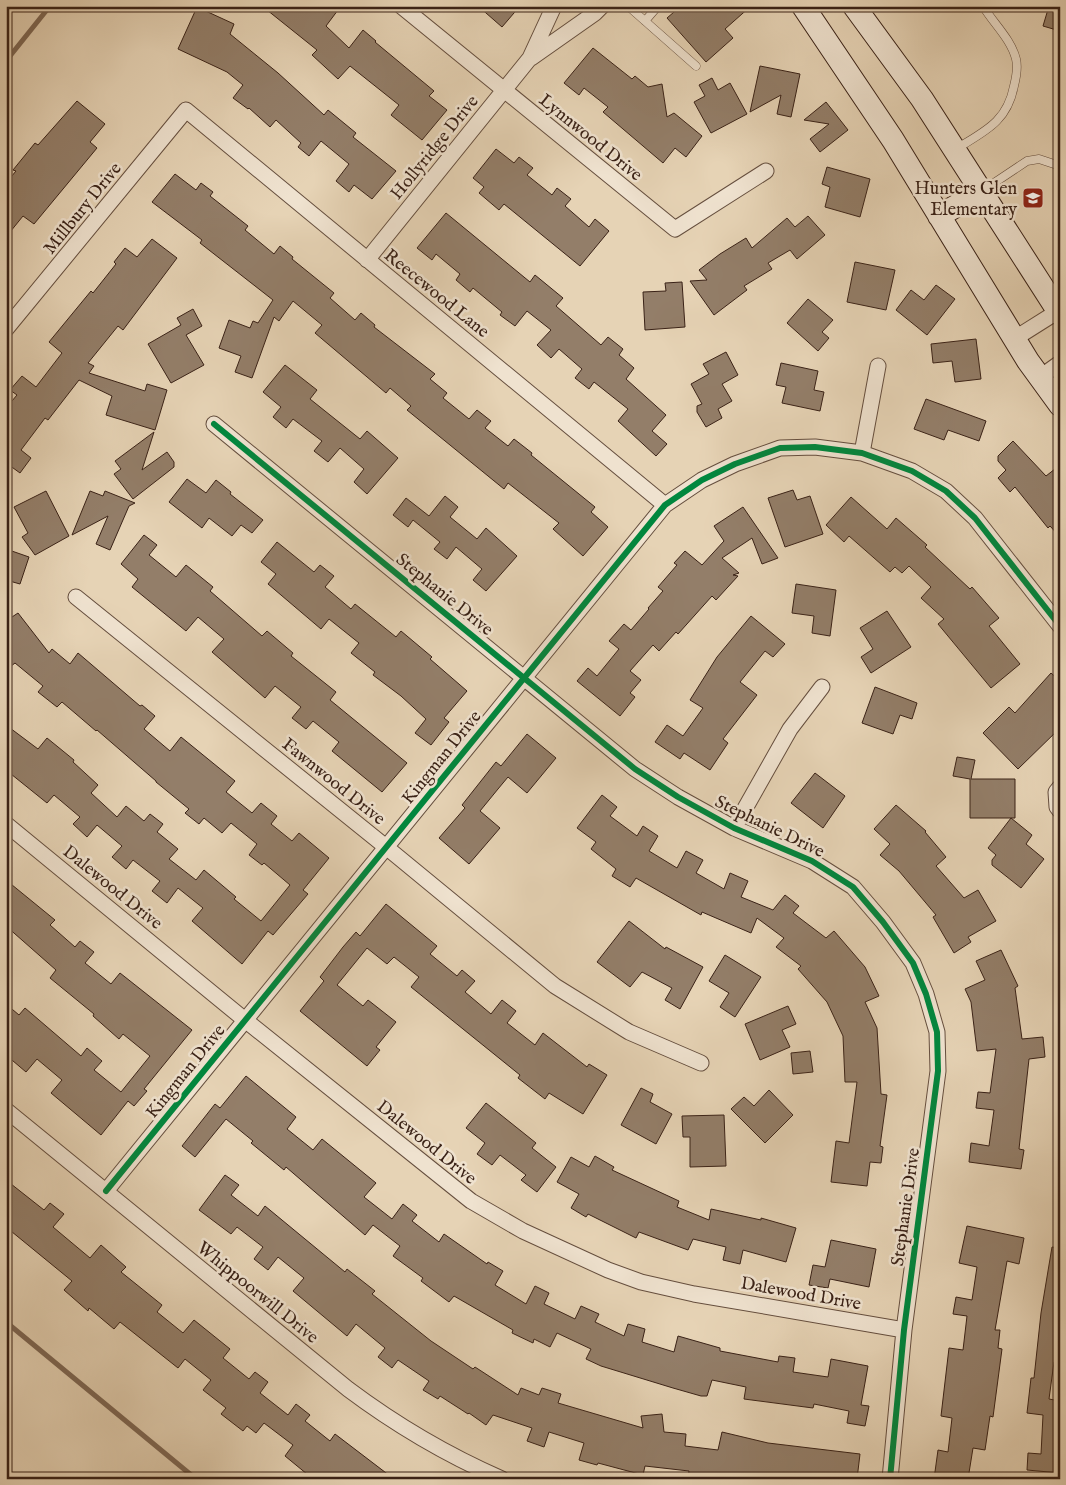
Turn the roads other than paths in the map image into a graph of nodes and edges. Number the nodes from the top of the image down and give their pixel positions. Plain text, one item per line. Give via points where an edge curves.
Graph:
1 (401, 6) edge
2 (554, 6) edge
3 (602, 6) edge
4 (628, 6) edge
5 (658, 6) edge
6 (803, 6) edge
7 (854, 6) edge
8 (983, 6) edge
9 (645, 21) junction
10 (530, 58) junction
11 (696, 66) dead end
12 (504, 91) junction
13 (186, 110) joint
14 (955, 150) junction
15 (1060, 166) edge
16 (766, 171) dead end
17 (980, 192) junction
18 (939, 216) junction
19 (367, 260) junction
20 (1059, 312) edge
21 (6, 329) edge
22 (1014, 338) junction
23 (1060, 363) edge
24 (878, 366) dead end
25 (1039, 378) junction
26 (1060, 405) edge
27 (214, 424) dead end
28 (862, 453) junction
29 (665, 506) junction
30 (76, 597) dead end
31 (1060, 626) edge
32 (524, 679) junction
33 (822, 687) dead end
34 (1060, 787) edge
35 (1060, 811) edge
36 (6, 824) edge
37 (734, 828) junction
38 (386, 847) junction
39 (245, 1020) junction
40 (701, 1064) dead end
41 (6, 1110) edge
42 (106, 1191) junction
43 (904, 1330) junction
44 (502, 1479) edge
45 (890, 1479) edge

1 - 12 street, Lynnwood Drive
2 - 10 street, Hollyridge Drive
3 - 10 street, Hollyridge Drive
4 - 9 lane
5 - 9 lane
6 - 18 main road
7 - 14 main road
8 - 14 lane via 1016,59 1012,96 1005,113 996,122
9 - 11 lane
10 - 12 street, Hollyridge Drive
12 - 16 street, Lynnwood Drive via 675,229
12 - 19 street, Hollyridge Drive
13 - 19 street, Reecewood Lane
13 - 21 street, Millbury Drive
14 - 17 main road
15 - 17 lane via 1039,159 1027,161
17 - 18 main road
17 - 20 main road
18 - 22 main road
19 - 29 street, Reecewood Lane
20 - 22 street
22 - 25 main road
23 - 25 street
24 - 28 street
25 - 26 main road
27 - 32 street, Stephanie Drive
28 - 29 street, Kingman Drive via 816,447 780,448 702,480
28 - 31 street, Kingman Drive via 912,471 946,491 975,518
29 - 32 street, Kingman Drive
30 - 38 street, Fawnwood Drive
32 - 37 street, Stephanie Drive via 635,769
32 - 38 street, Kingman Drive
33 - 37 street via 790,729
34 - 35 street via 1056,792
36 - 39 street, Dalewood Drive
37 - 43 street, Stephanie Drive via 812,861 853,887 884,922 913,963 926,994 937,1032 938,1071
38 - 39 street, Kingman Drive
38 - 40 street, Fawnwood Drive via 555,986 629,1032
39 - 42 street, Kingman Drive
39 - 43 street, Dalewood Drive via 471,1201 571,1254 642,1282 694,1294
41 - 42 street, Whippoorwill Drive
42 - 44 street, Whippoorwill Drive via 368,1404 425,1441
43 - 45 street, Stephanie Drive

